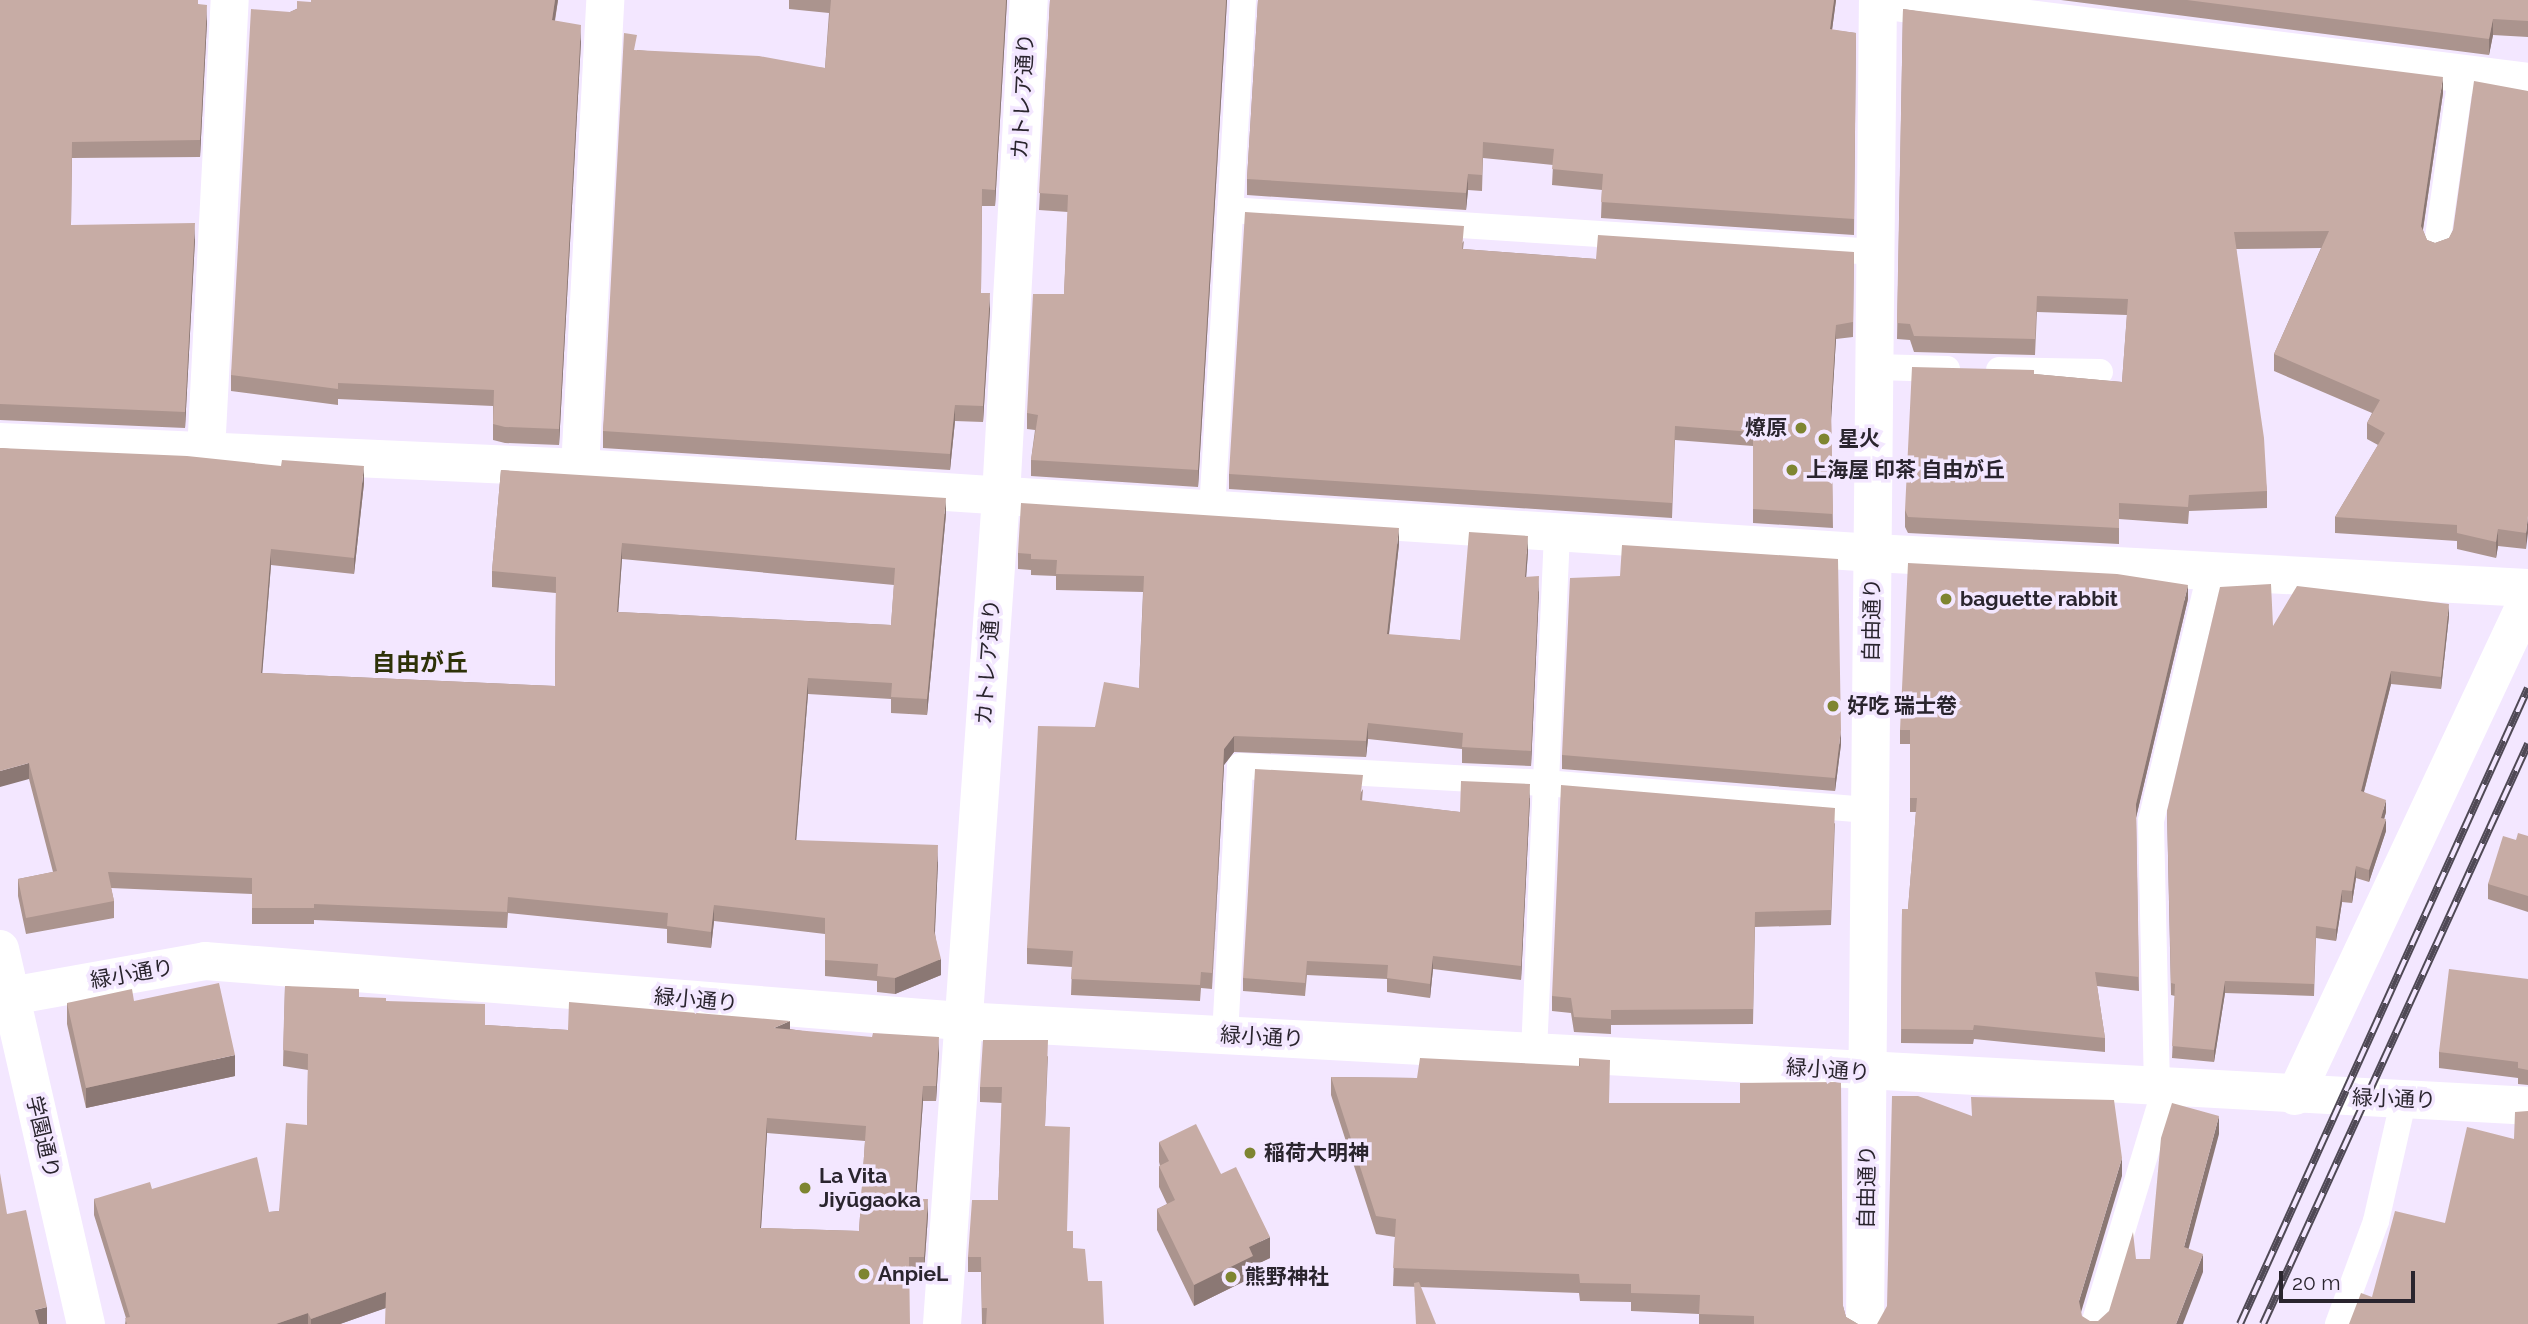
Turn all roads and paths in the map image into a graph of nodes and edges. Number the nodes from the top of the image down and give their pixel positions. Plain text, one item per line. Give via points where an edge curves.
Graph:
1 (230, 0) edge
2 (604, 0) edge
3 (1029, 0) edge
4 (1243, 0) edge
5 (1878, 0) edge
6 (2460, 76) junction
7 (2528, 82) edge
8 (1230, 210) junction
9 (2437, 244) edge
10 (1876, 251) junction
11 (1875, 368) junction
12 (2100, 372) dead end
13 (0, 442) edge
14 (206, 452) junction
15 (579, 468) junction
16 (1001, 496) junction
17 (1212, 510) junction
18 (1557, 533) junction
19 (1874, 553) junction
20 (2211, 569) junction
21 (2528, 588) edge
22 (2528, 599) edge
23 (1545, 783) junction
24 (1867, 810) junction
25 (0, 949) edge
26 (5, 997) edge
27 (961, 1021) junction
28 (1225, 1035) junction
29 (1534, 1052) junction
30 (1868, 1072) junction
31 (2161, 1088) junction
32 (2295, 1096) junction
33 (2404, 1098) junction
34 (2528, 1106) edge
35 (86, 1324) edge
36 (942, 1324) edge
37 (1865, 1324) edge
38 (2094, 1324) edge
39 (2339, 1324) edge

1 - 14 street
2 - 15 street
3 - 16 street, カトレア通り
4 - 8 lane
5 - 6 street
5 - 10 street, 自由通り
6 - 7 street
6 - 9 lane
8 - 10 lane
8 - 17 lane
10 - 11 street, 自由通り
11 - 12 lane
11 - 19 street, 自由通り
13 - 14 street
14 - 15 street
15 - 16 street
16 - 17 street
16 - 27 street, カトレア通り
17 - 18 street
18 - 19 street
18 - 23 lane
19 - 20 street
19 - 24 street, 自由通り
20 - 21 street
20 - 31 lane via 2151,821
22 - 32 street
23 - 24 lane
23 - 28 lane via 1240,766
23 - 29 lane
24 - 30 street, 自由通り
25 - 26 street, 学園通り
26 - 27 street, 緑小通り via 205,961
26 - 35 street, 学園通り
27 - 28 street, 緑小通り
27 - 36 street, カトレア通り
28 - 29 street, 緑小通り
29 - 30 street, 緑小通り
30 - 31 street, 緑小通り
30 - 37 street, 自由通り
31 - 32 street, 緑小通り
31 - 38 lane
32 - 33 street, 緑小通り
33 - 34 street, 緑小通り
33 - 39 lane via 2376,1221

